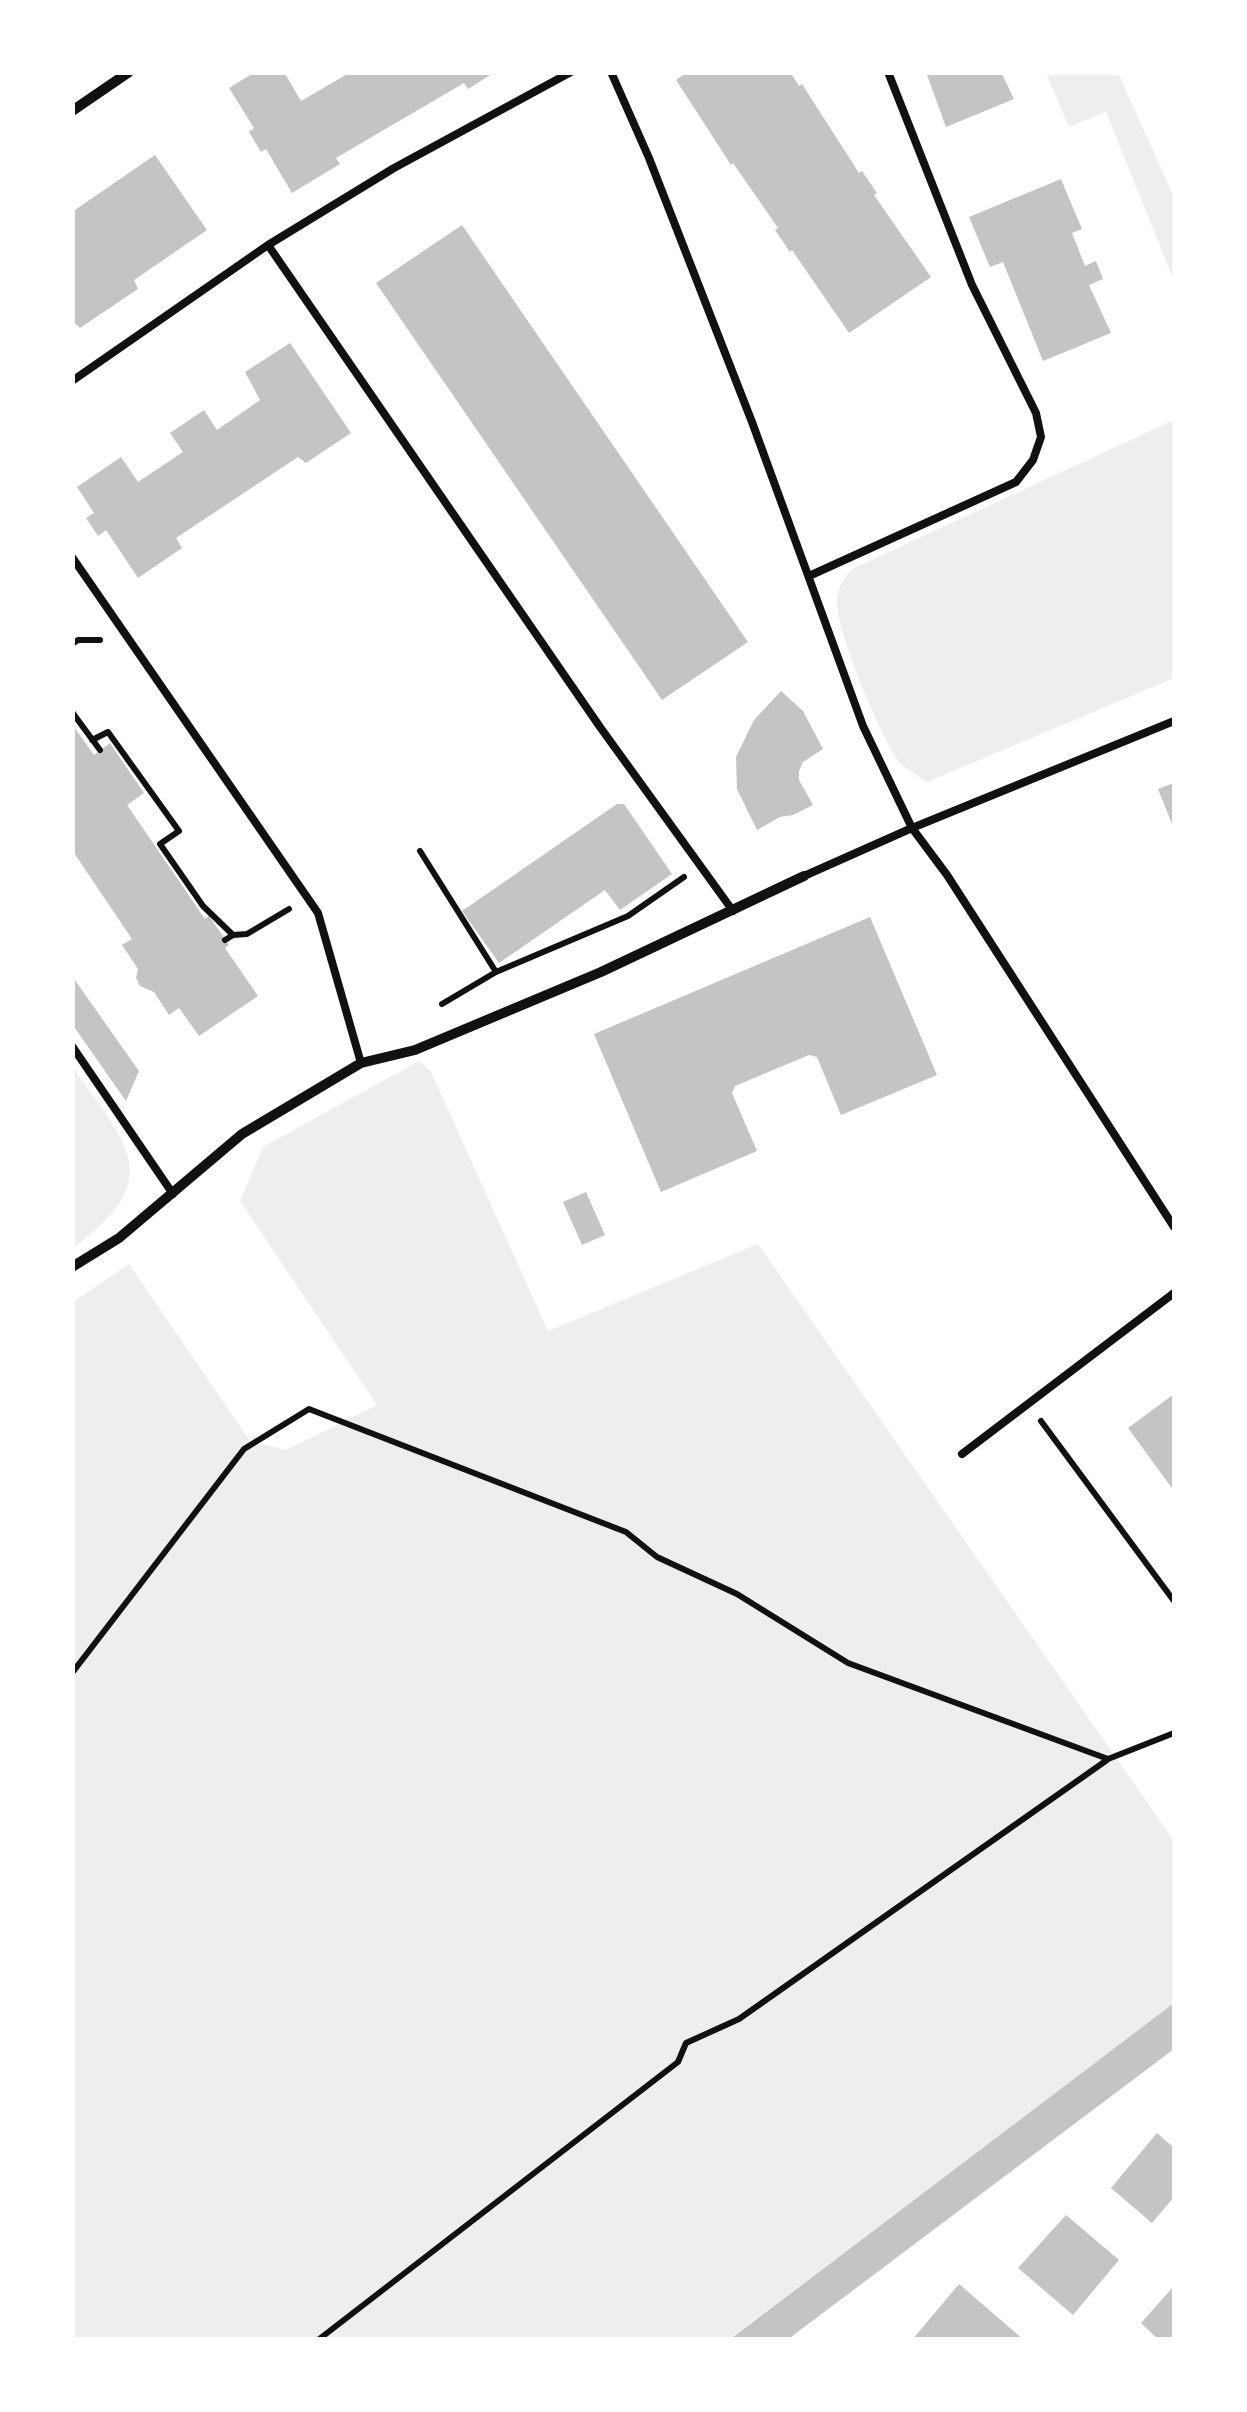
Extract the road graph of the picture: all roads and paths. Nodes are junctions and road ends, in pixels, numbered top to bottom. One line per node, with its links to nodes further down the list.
1 (129, 72): 5 (street)
2 (572, 72): 6 (lane)
3 (612, 72): 9 (lane)
4 (888, 72): 9 (lane)
5 (72, 111)
6 (268, 245): 7 (lane); 16 (lane)
7 (72, 381)
8 (72, 558): 18 (lane)
9 (809, 576): 14 (lane)
10 (72, 712): 12 (path)
11 (1174, 721): 14 (lane)
12 (92, 740): 13 (path); 20 (path)
13 (100, 750)
14 (912, 828): 17 (lane); 27 (lane)
15 (420, 851): 22 (path)
16 (701, 865): 19 (lane); 22 (path)
17 (804, 876): 19 (street)
18 (308, 899): 20 (path); 25 (lane)
19 (733, 911): 25 (street)
20 (233, 935): 21 (path)
21 (225, 940)
22 (496, 972): 23 (path)
23 (442, 1004)
24 (72, 1046): 26 (lane)
25 (361, 1063): 26 (street)
26 (173, 1194): 28 (street)
27 (1174, 1227)
28 (72, 1267)
29 (1174, 1293): 30 (lane)
30 (1028, 1404): 31 (lane); 32 (path)
31 (962, 1454)
32 (1174, 1601)
33 (72, 1672): 35 (path)
34 (1174, 1733): 35 (path)
35 (1108, 1759): 36 (path)
36 (318, 2340)

